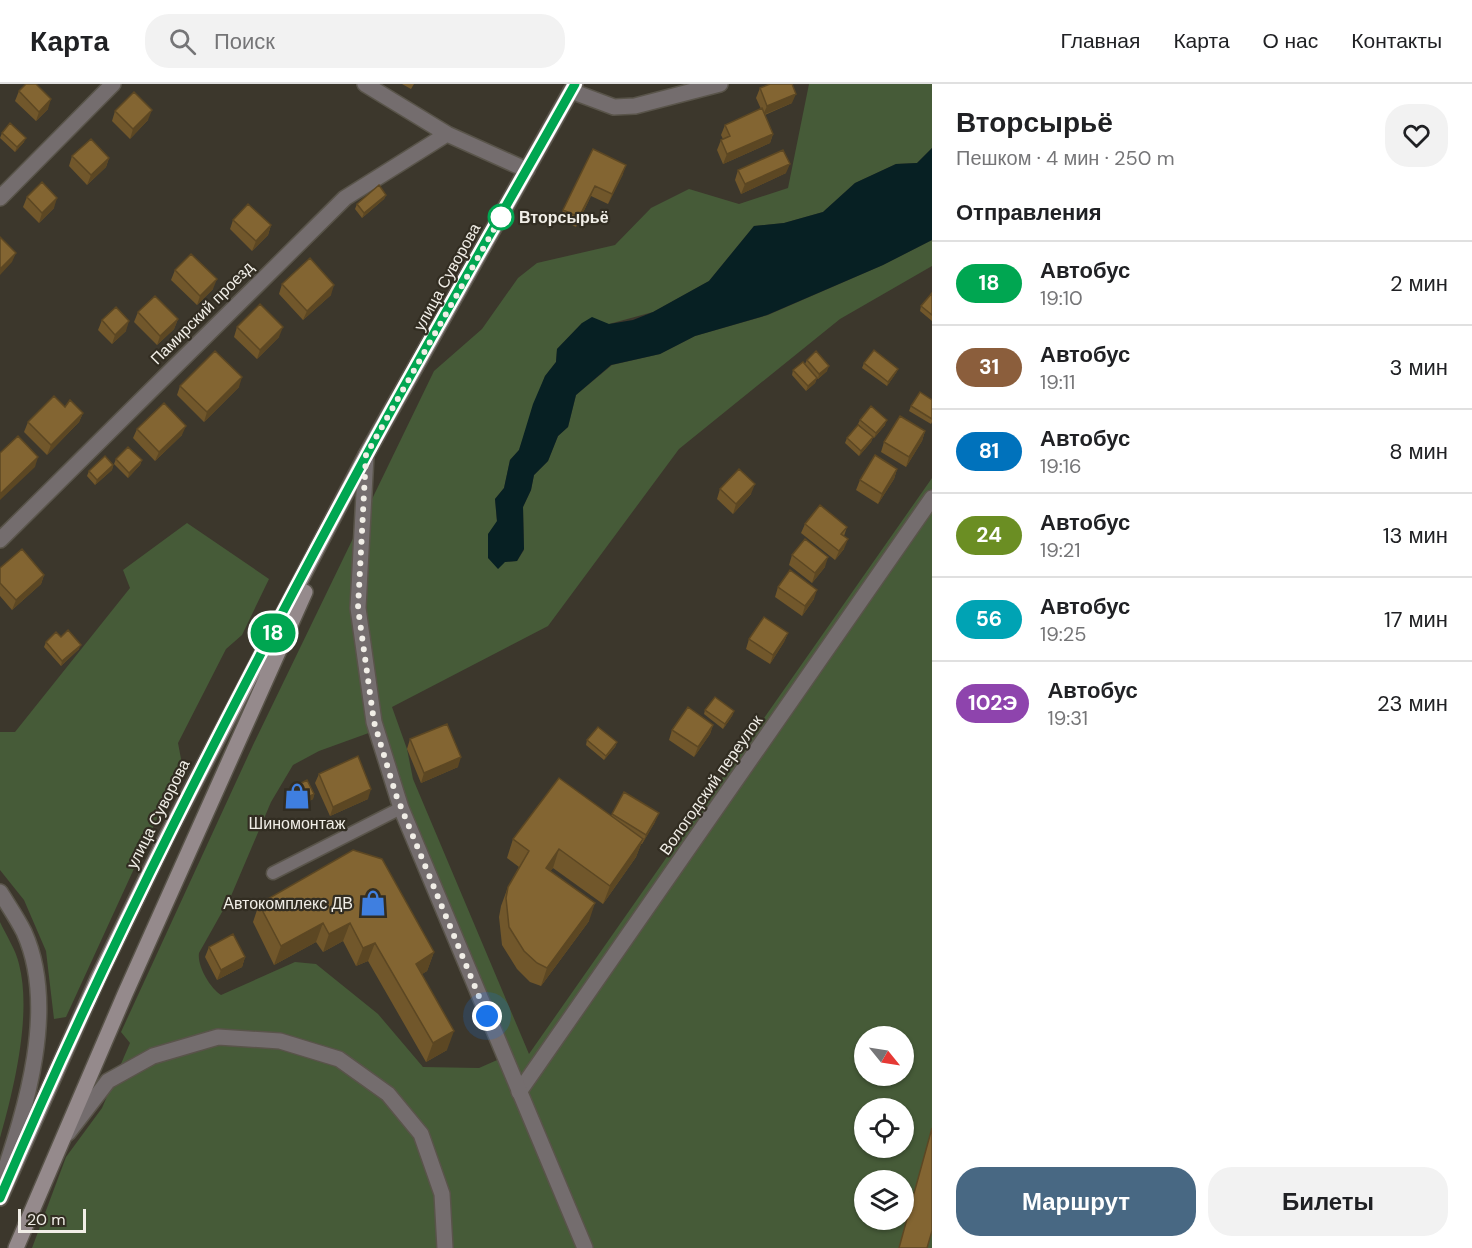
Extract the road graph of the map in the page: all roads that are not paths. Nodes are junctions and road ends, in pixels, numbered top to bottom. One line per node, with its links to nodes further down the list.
1 (113, 84): 7 (street)
2 (365, 84): 5 (street)
3 (720, 84): 4 (street)
4 (573, 88): 6 (main road, улица Суворова)
5 (447, 134): 6 (street); 10 (street, Памирский проезд)
6 (527, 170): 8 (main road, улица Суворова)
7 (0, 198)
8 (366, 455): 11 (street); 15 (main road, улица Суворова); 17 (main road, улица Суворова)
9 (932, 498): 14 (street, Вологодский переулок)
10 (0, 540)
11 (401, 808): 12 (lane); 14 (street)
12 (273, 873)
13 (0, 892): 16 (street)
14 (519, 1092): 20 (street)
15 (59, 1144): 18 (main road, улица Суворова); 19 (street)
16 (0, 1185)
17 (0, 1198)
18 (16, 1248)
19 (445, 1248)
20 (585, 1248)

